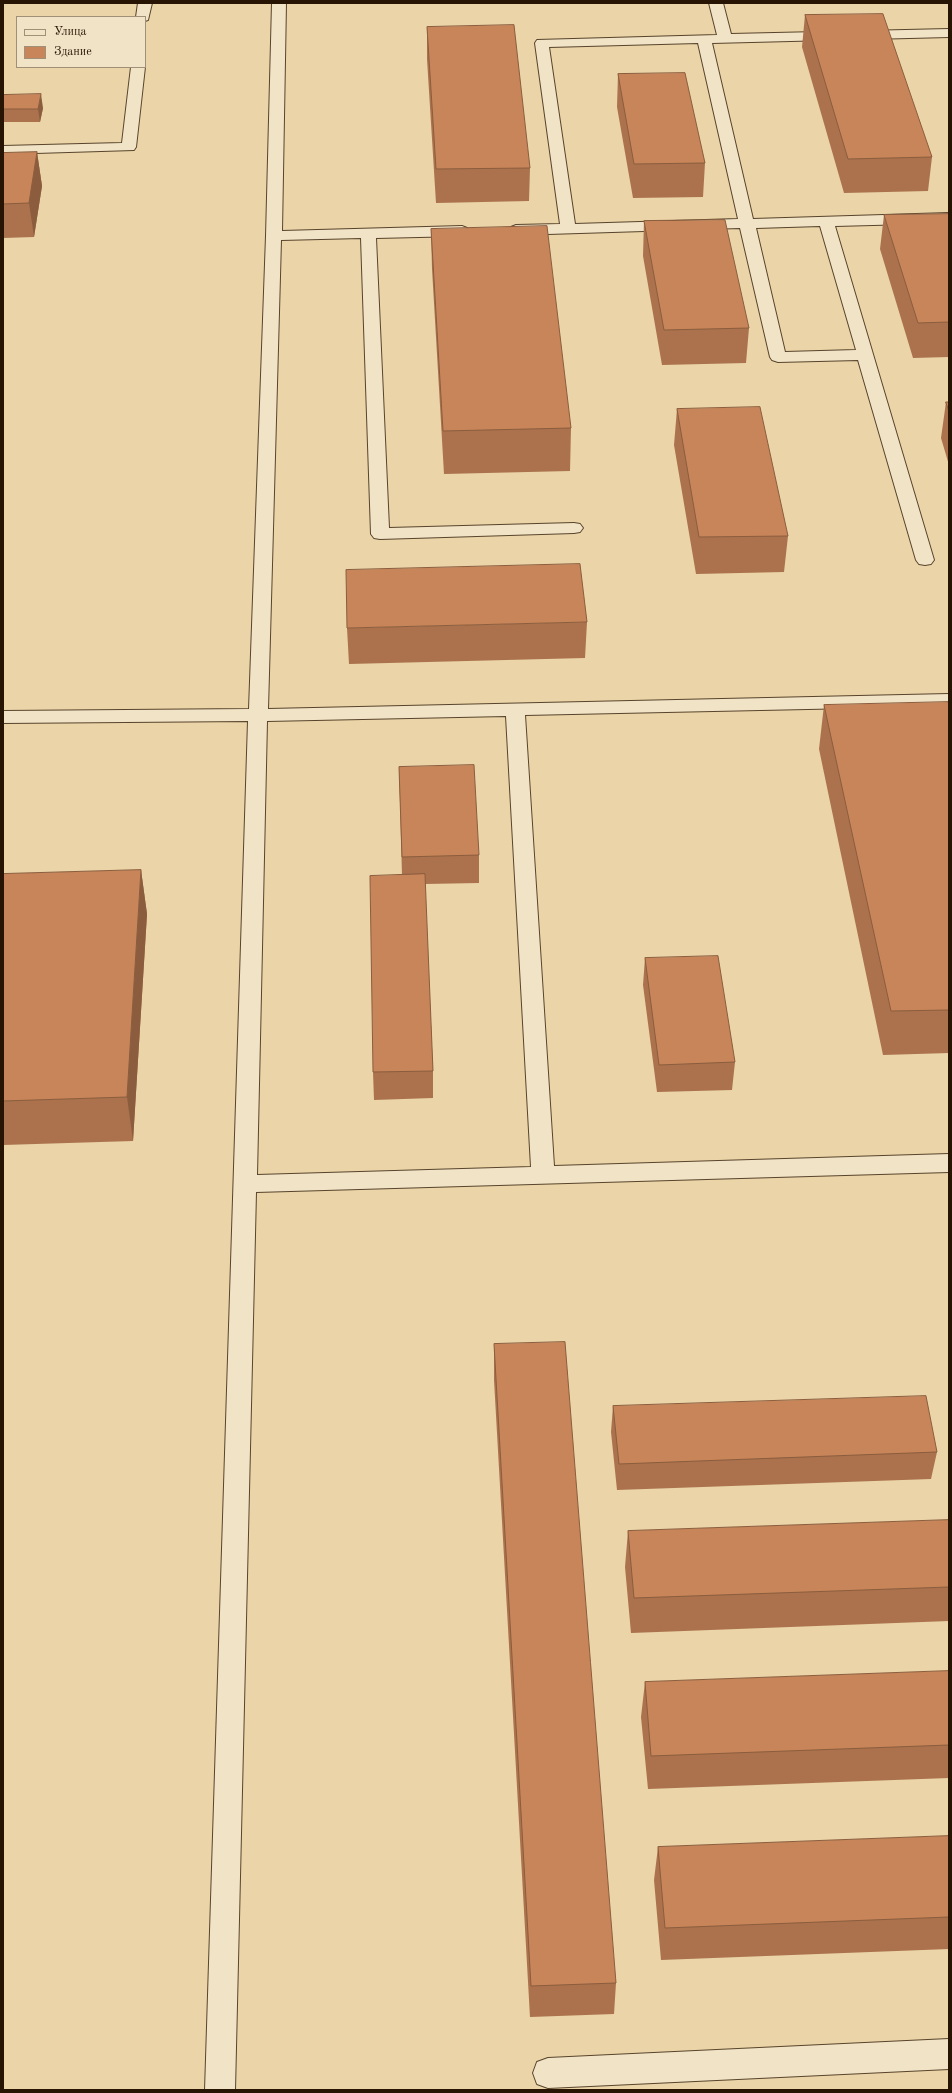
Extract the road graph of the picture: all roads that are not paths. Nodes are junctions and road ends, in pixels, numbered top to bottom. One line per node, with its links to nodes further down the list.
1 (145, 3): 4 (lane)
2 (279, 3): 17 (lane)
3 (716, 3): 6 (lane)
4 (144, 16)
5 (949, 33): 6 (lane)
6 (725, 38): 7 (lane)
7 (704, 39): 12 (lane); 13 (lane)
8 (138, 68): 9 (lane)
9 (3, 150)
10 (949, 218): 11 (lane)
11 (826, 222): 12 (lane); 18 (lane)
12 (746, 224): 13 (lane); 18 (lane)
13 (568, 228): 14 (lane)
14 (499, 230)
15 (476, 231): 16 (lane)
16 (368, 234): 17 (lane); 19 (lane)
17 (274, 236): 23 (lane)
18 (865, 355): 20 (lane)
19 (574, 528)
20 (925, 560)
21 (949, 700): 22 (lane)
22 (515, 709): 23 (lane); 26 (lane)
23 (258, 715): 24 (lane); 27 (lane)
24 (3, 716)
25 (949, 1164): 26 (lane)
26 (543, 1176): 27 (lane)
27 (244, 1184): 30 (lane)
28 (949, 2054): 29 (lane)
29 (548, 2073)
30 (220, 2090)

